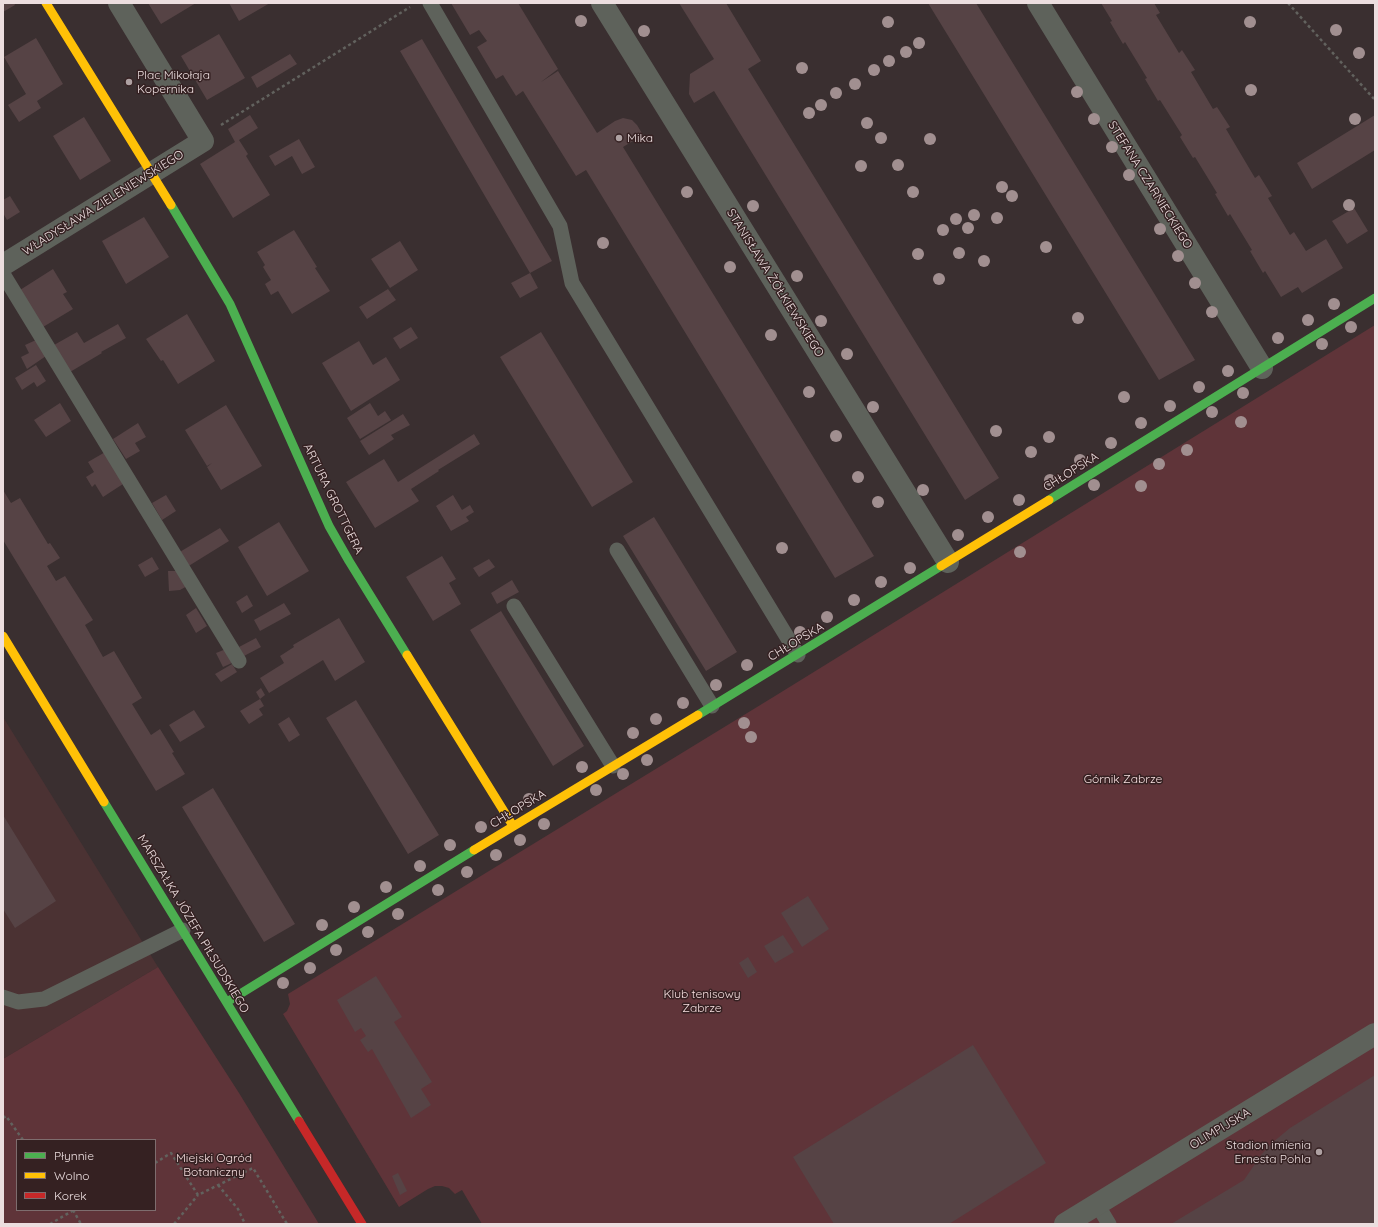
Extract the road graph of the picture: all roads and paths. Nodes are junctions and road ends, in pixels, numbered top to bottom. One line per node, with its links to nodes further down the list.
1 (46, 3): 10 (street)
2 (118, 3): 9 (street)
3 (430, 3): 18 (lane)
4 (602, 3): 15 (street, STANISŁAWA ŻÓŁKIEWSKIEGO)
5 (1038, 3): 13 (street, STEFANA CZARNIECKIEGO)
6 (1288, 3): 8 (path)
7 (412, 6): 9 (path)
8 (1375, 100)
9 (203, 141): 10 (street, WŁADYSŁAWA ZIELENIEWSKIEGO)
10 (151, 173): 11 (street, WŁADYSŁAWA ZIELENIEWSKIEGO); 22 (street, ARTURA GROTTGERA)
11 (3, 266): 19 (lane)
12 (1375, 298): 13 (street, CHŁOPSKA)
13 (1262, 368): 15 (street, CHŁOPSKA)
14 (617, 550): 20 (lane)
15 (948, 562): 18 (street, CHŁOPSKA)
16 (514, 606): 21 (lane)
17 (3, 636): 23 (street, MARSZAŁKA JÓZEFA PIŁSUDSKIEGO)
18 (798, 655): 20 (street, CHŁOPSKA)
19 (239, 661)
20 (712, 706): 21 (street, CHŁOPSKA)
21 (613, 766): 22 (street, CHŁOPSKA)
22 (513, 826): 25 (street, CHŁOPSKA)
23 (183, 930): 24 (lane); 25 (street, MARSZAŁKA JÓZEFA PIŁSUDSKIEGO)
24 (3, 997)
25 (227, 1002): 40 (street, MARSZAŁKA JÓZEFA PIŁSUDSKIEGO)
26 (1375, 1034): 32 (street, OLIMPIJSKA)
27 (3, 1118): 28 (path)
28 (22, 1139)
29 (156, 1162): 31 (path)
30 (218, 1185): 31 (path); 38 (path); 39 (path)
31 (198, 1195): 37 (path)
32 (1097, 1204): 41 (street, OLIMPIJSKA); 42 (lane)
33 (71, 1211): 35 (path)
34 (74, 1211): 36 (path)
35 (50, 1224)
36 (81, 1224)
37 (174, 1224)
38 (245, 1224)
39 (287, 1224)
40 (362, 1224)
41 (1065, 1224)
42 (1108, 1224)

